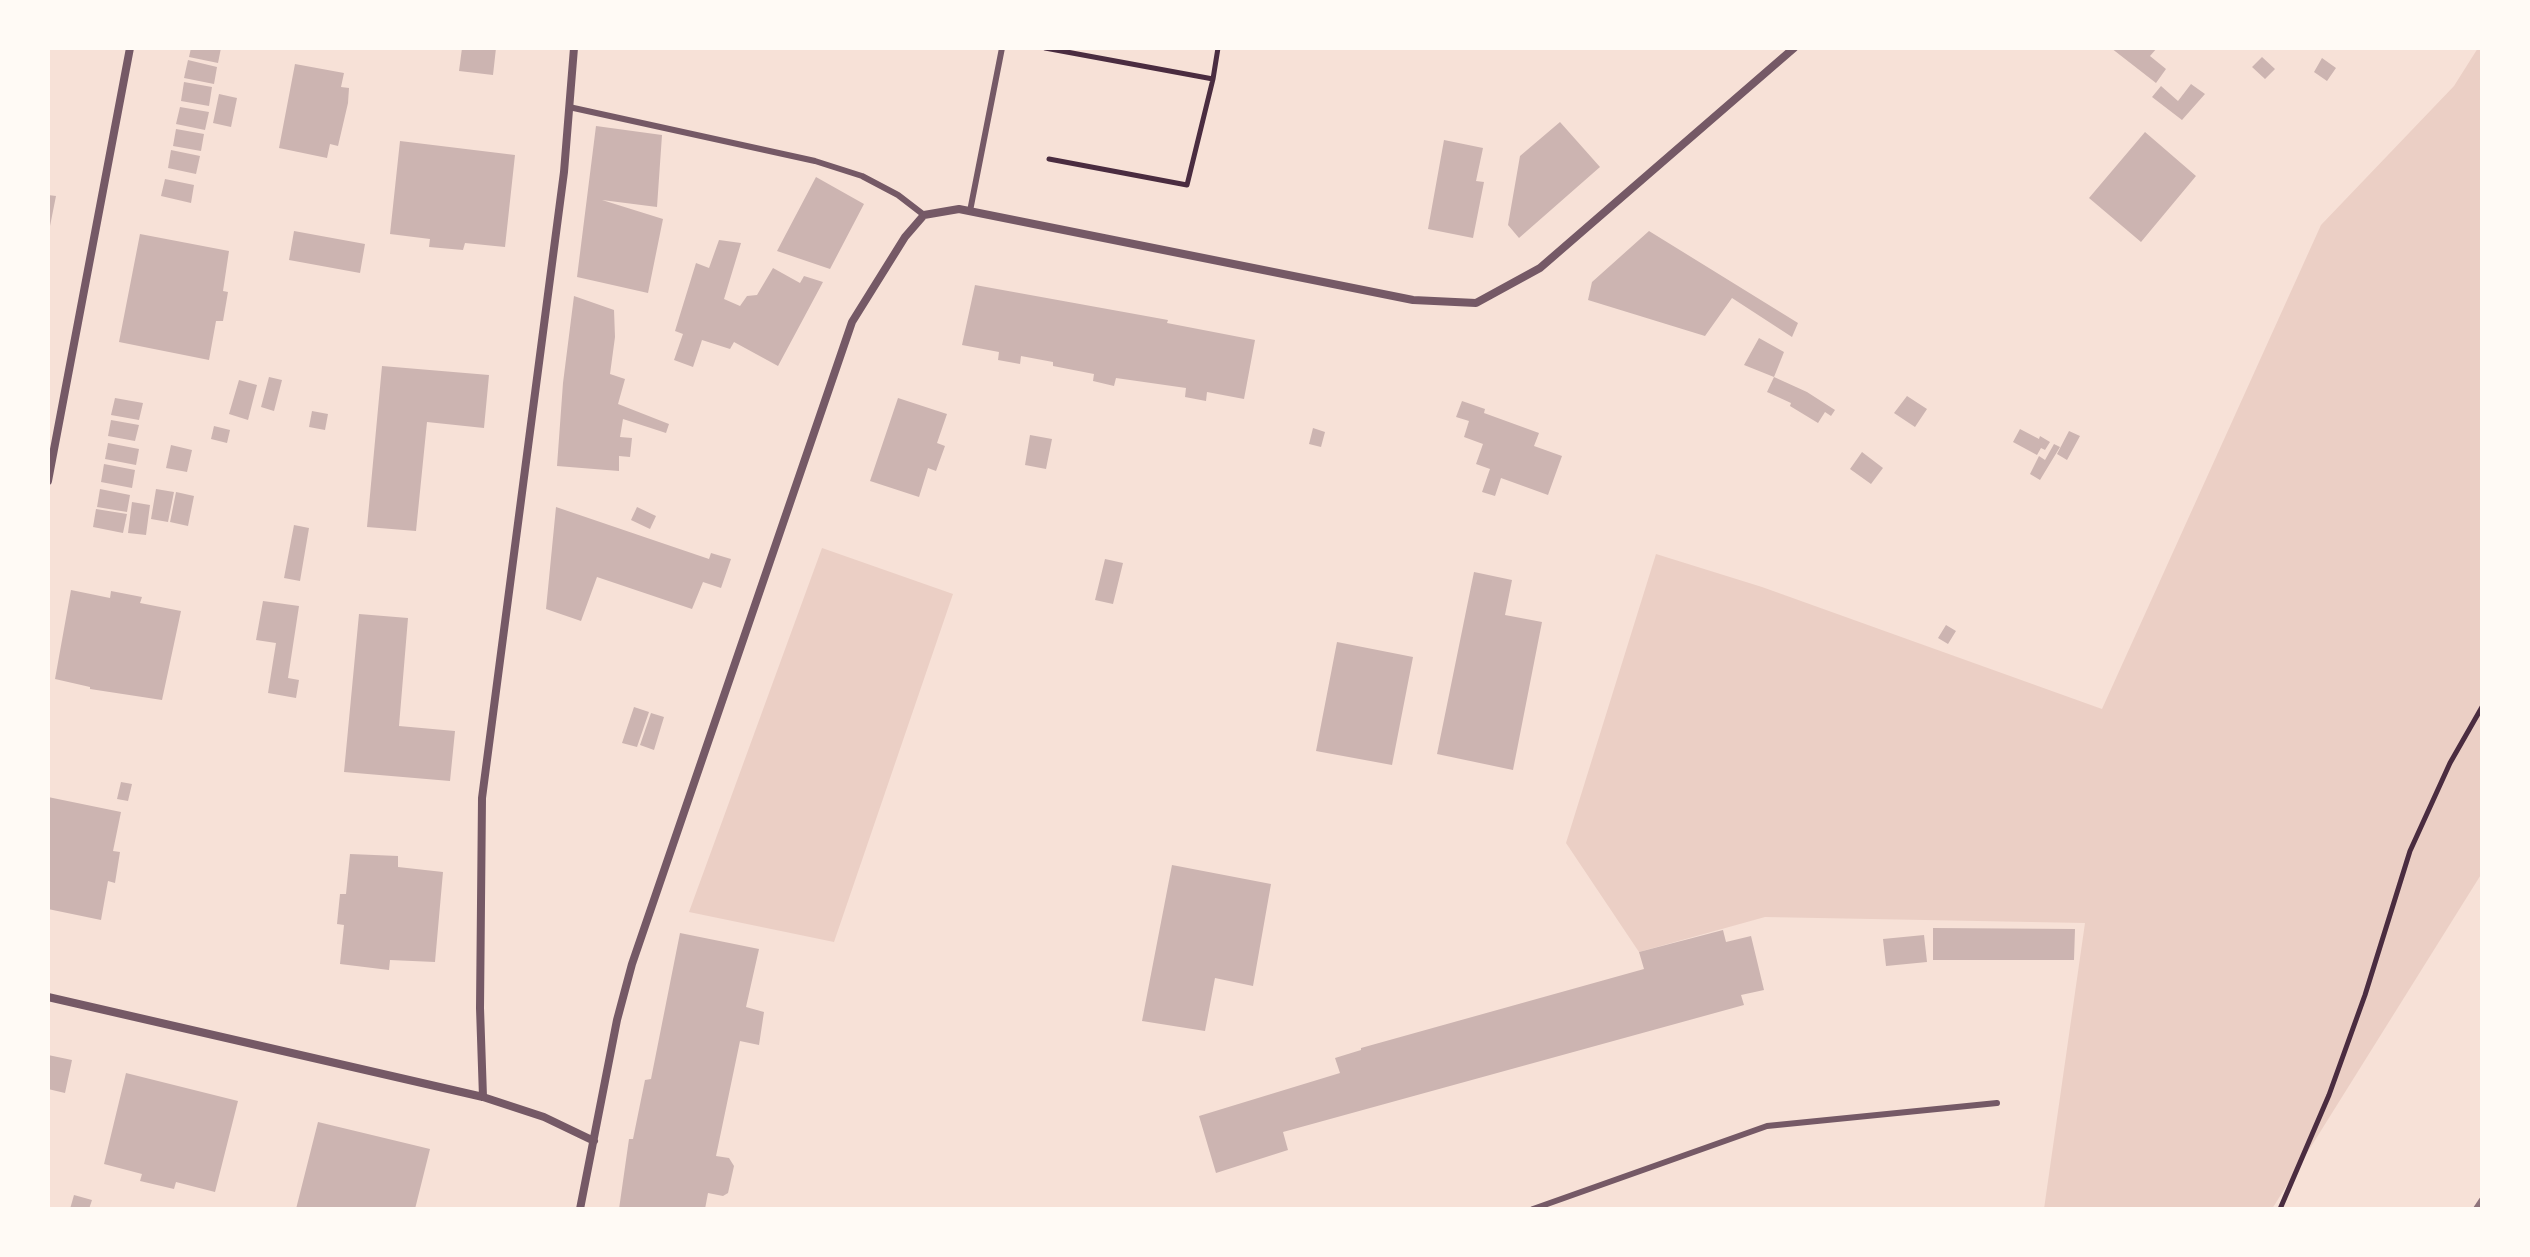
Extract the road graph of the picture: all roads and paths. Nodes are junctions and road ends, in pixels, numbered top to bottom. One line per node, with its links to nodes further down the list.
1 (130, 48): 12 (street)
2 (574, 48): 8 (street)
3 (1002, 48): 10 (lane)
4 (1045, 48): 7 (path)
5 (1218, 48): 7 (path)
6 (1794, 48): 10 (street)
7 (1213, 79): 9 (path)
8 (569, 107): 11 (lane); 15 (street)
9 (1049, 159)
10 (970, 211): 11 (street)
11 (924, 215): 17 (street)
12 (48, 481)
13 (2482, 707): 20 (path)
14 (48, 997): 15 (street)
15 (483, 1097): 17 (street)
16 (1997, 1103): 19 (lane)
17 (594, 1141): 18 (street)
18 (580, 1209)
19 (1533, 1209)
20 (2280, 1209)

